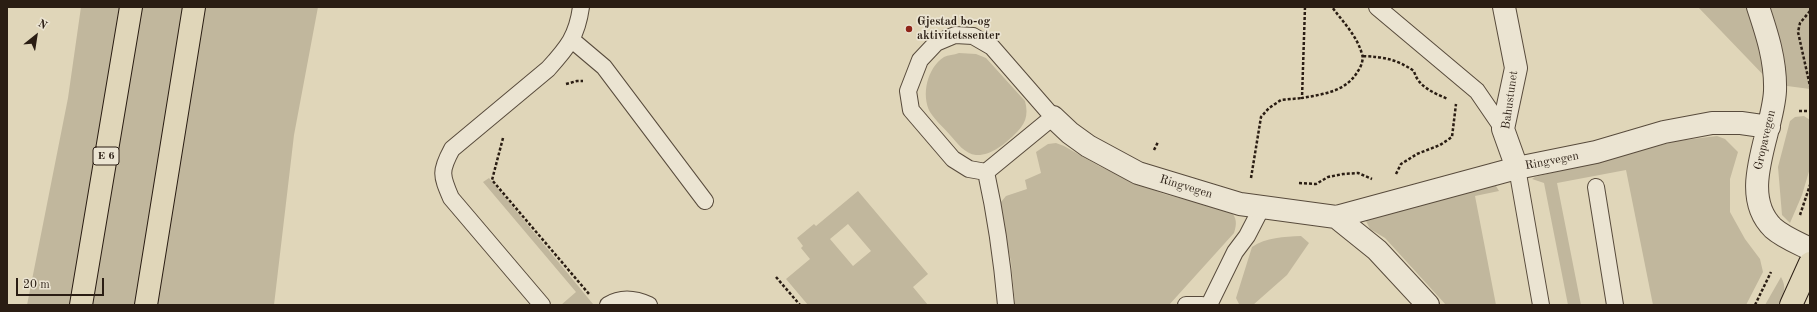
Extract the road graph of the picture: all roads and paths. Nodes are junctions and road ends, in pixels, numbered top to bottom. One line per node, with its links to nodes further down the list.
1 (131, 7): 41 (main road, E 6)
2 (194, 7): 42 (main road)
3 (581, 7): 10 (lane)
4 (1305, 7): 15 (path)
5 (1332, 7): 11 (path)
6 (1377, 7): 18 (lane)
7 (1504, 7): 18 (street, Bahustunet)
8 (1758, 7): 17 (street, Gropavegen)
9 (1810, 11): 13 (path)
10 (572, 40): 32 (lane); 43 (lane)
11 (1363, 56): 15 (path); 25 (path)
12 (588, 84): 14 (path)
13 (1810, 86)
14 (560, 89)
15 (1302, 98): 26 (path)
16 (1053, 117): 23 (lane); 23 (lane); 33 (street, Ringvegen)
17 (1769, 127): 22 (street, Ringvegen); 36 (street, Gropavegen)
18 (1503, 129): 22 (street, Bahustunet)
19 (504, 136): 40 (path)
20 (1158, 142): 21 (path)
21 (1158, 153)
22 (1517, 168): 34 (street, Ringvegen); 52 (lane)
23 (986, 172): 47 (lane)
24 (1244, 176): 26 (path)
25 (1391, 176)
26 (1251, 177): 27 (path); 33 (path)
27 (1258, 178)
28 (1373, 179): 29 (path)
29 (1292, 183)
30 (1810, 185): 35 (path)
31 (1596, 187): 53 (lane)
32 (705, 201)
33 (1254, 206): 34 (street, Ringvegen); 50 (lane)
34 (1336, 217): 51 (street)
35 (1799, 218)
36 (1810, 249)
37 (1810, 263): 55 (main road)
38 (1772, 272): 54 (path)
39 (776, 277): 46 (path)
40 (593, 299)
41 (81, 305)
42 (146, 305)
43 (542, 305)
44 (608, 305): 45 (lane)
45 (649, 305)
46 (800, 305)
47 (1006, 305)
48 (1186, 305): 49 (lane)
49 (1202, 305)
50 (1209, 305)
51 (1428, 305)
52 (1541, 305)
53 (1615, 305)
54 (1755, 305)
55 (1791, 305)

